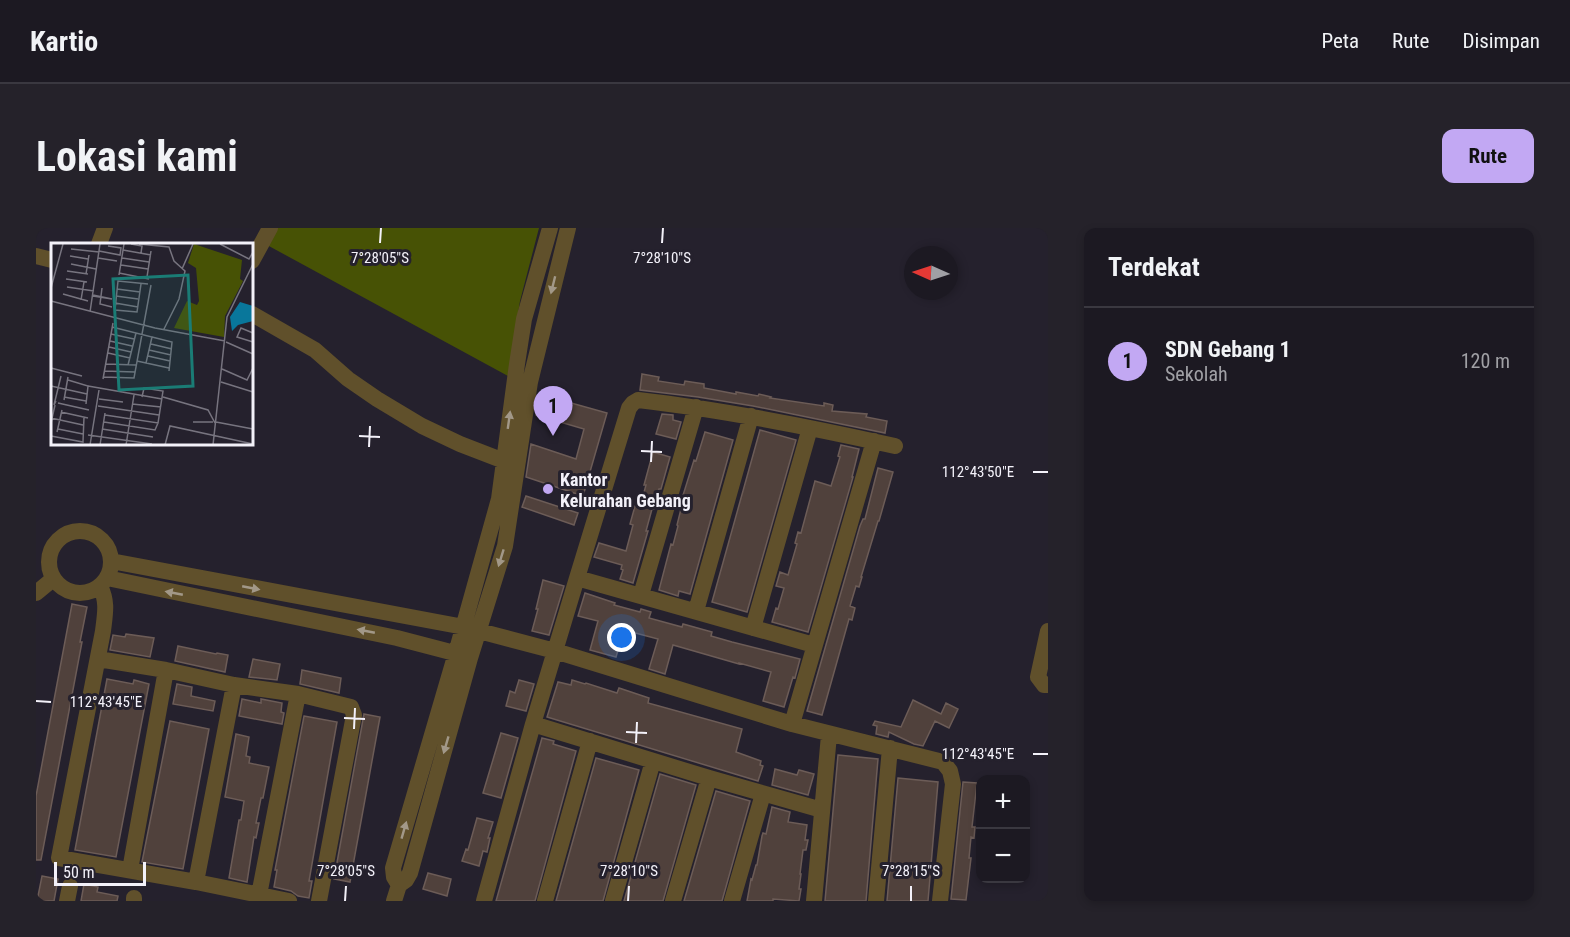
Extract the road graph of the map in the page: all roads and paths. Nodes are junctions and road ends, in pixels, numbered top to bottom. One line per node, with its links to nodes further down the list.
1 (105, 228): 5 (street)
2 (270, 228): 7 (street)
3 (548, 233): 4 (street); 15 (street, one-way to 3)
4 (566, 235): 15 (street, one-way to 15)
5 (99, 243)
6 (36, 256): 8 (street)
7 (254, 257)
8 (51, 260)
9 (254, 315): 15 (street)
10 (696, 407): 11 (street); 17 (street); 21 (street)
11 (751, 416): 12 (street); 22 (street)
12 (810, 428): 13 (street); 24 (street)
13 (874, 441): 14 (street); 28 (street)
14 (895, 446)
15 (510, 463): 25 (street)
16 (111, 561): 18 (street); 19 (street); 23 (street, one-way to 23)
17 (578, 578): 21 (street); 29 (street)
18 (53, 579): 19 (street); 20 (street)
19 (103, 582): 27 (street, one-way to 19); 31 (street)
20 (36, 593)
21 (641, 595): 22 (street)
22 (696, 611): 24 (street)
23 (401, 616): 25 (street); 27 (street)
24 (753, 628): 28 (street)
25 (472, 629): 29 (street); 30 (street)
26 (1048, 631): 34 (street)
27 (397, 638): 30 (street)
28 (814, 645): 37 (street)
29 (555, 651): 36 (street); 37 (street)
30 (463, 656): 47 (street)
31 (98, 658): 32 (street); 45 (street)
32 (165, 670): 33 (street); 45 (street)
33 (234, 685): 35 (street); 46 (street)
34 (1048, 685)
35 (298, 694): 48 (street); 50 (street)
36 (533, 724): 39 (street); 51 (street)
37 (792, 724): 38 (street)
38 (829, 735): 40 (street); 44 (street)
39 (590, 741): 41 (street); 52 (street)
40 (890, 748): 57 (street); 58 (street)
41 (653, 760): 42 (street); 53 (street)
42 (709, 778): 43 (street); 54 (street)
43 (763, 794): 44 (street); 55 (street)
44 (822, 810): 56 (street)
45 (130, 870): 46 (street)
46 (196, 882): 48 (street)
47 (396, 893)
48 (259, 896): 49 (street)
49 (289, 901)
50 (320, 901)
51 (484, 901)
52 (545, 901)
53 (613, 901)
54 (673, 901)
55 (732, 901)
56 (814, 901)
57 (876, 901)
58 (940, 901)

